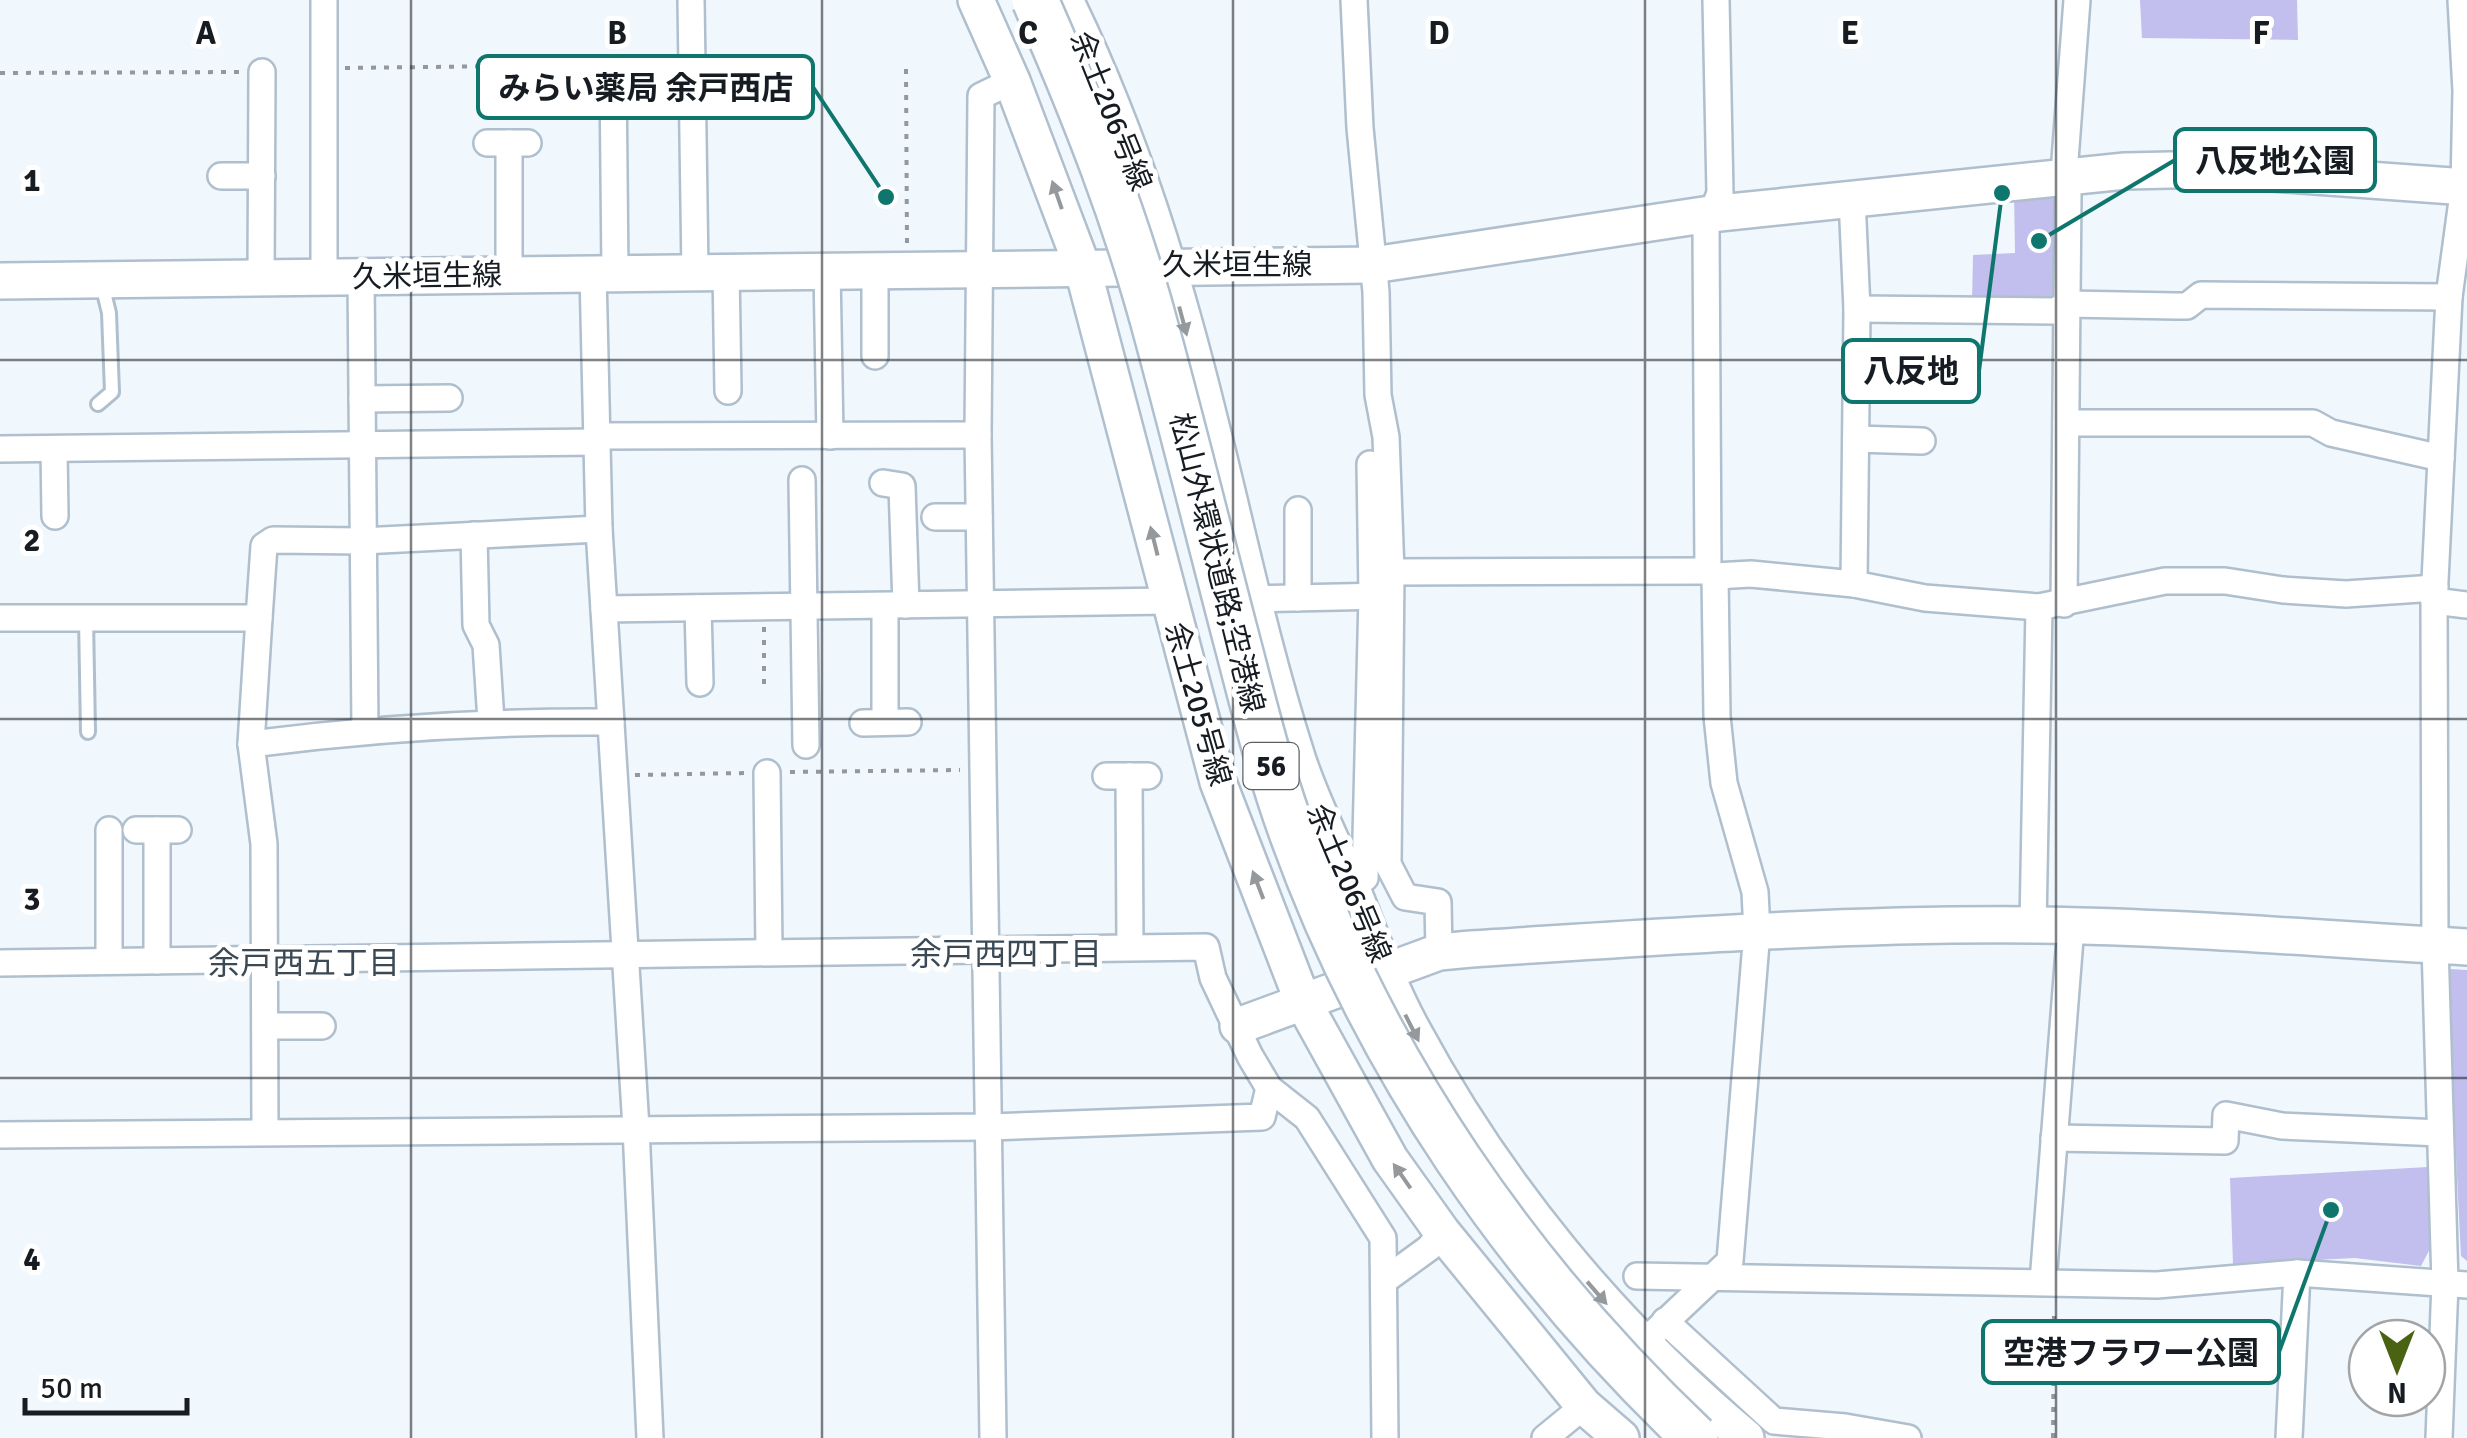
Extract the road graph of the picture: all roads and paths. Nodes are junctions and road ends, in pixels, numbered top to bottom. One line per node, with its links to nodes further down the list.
1 (324, 0): 31 (street)
2 (691, 0): 27 (street)
3 (976, 0): 13 (street, 余土205号線)
4 (1034, 0): 136 (highway, 松山外環状道路;空港線 / 56, bridge)
5 (1065, 0): 23 (street, 余土206号線)
6 (1354, 0): 21 (street)
7 (1716, 0): 20 (street)
8 (2076, 0): 17 (street)
9 (2461, 0): 18 (street)
10 (906, 69): 25 (path)
11 (262, 72): 16 (street)
12 (614, 74): 28 (street)
13 (1012, 82): 22 (street, 余土205号線, one-way to 13); 24 (street)
14 (508, 143): 29 (street)
15 (221, 176): 16 (street)
16 (262, 176): 32 (street)
17 (2066, 176): 18 (street, 久米垣生線); 19 (street, 久米垣生線); 36 (street)
18 (2466, 187): 35 (street)
19 (1852, 199): 20 (street, 久米垣生線); 37 (street)
20 (1710, 214): 21 (street, 久米垣生線); 63 (street)
21 (1373, 265): 23 (street, 久米垣生線); 65 (street)
22 (1082, 266): 23 (street, 久米垣生線); 24 (street, 久米垣生線); 69 (street, 余土205号線, one-way to 22)
23 (1168, 266): 68 (street, 余土206号線, one-way to 68)
24 (980, 268): 25 (street, 久米垣生線); 45 (street)
25 (891, 269): 26 (street, 久米垣生線); 39 (street)
26 (828, 270): 27 (street, 久米垣生線); 46 (street)
27 (710, 271): 28 (street, 久米垣生線); 40 (street)
28 (604, 273): 29 (street, 久米垣生線); 47 (street)
29 (509, 274): 30 (street, 久米垣生線)
30 (361, 276): 31 (street, 久米垣生線); 42 (street)
31 (324, 277): 32 (street, 久米垣生線)
32 (261, 278): 33 (street, 久米垣生線)
33 (101, 280): 34 (street, 久米垣生線); 43 (lane)
34 (0, 281)
35 (2449, 296): 36 (street); 38 (street)
36 (2066, 304): 37 (street); 44 (street)
37 (1857, 309): 48 (street)
38 (2458, 346): 53 (street)
39 (875, 356)
40 (728, 391)
41 (449, 398): 42 (street)
42 (362, 399): 50 (street)
43 (98, 404)
44 (2066, 423): 53 (street); 74 (street)
45 (978, 435): 46 (street); 59 (street)
46 (830, 436): 47 (street)
47 (597, 439): 50 (street); 60 (street)
48 (1856, 439): 49 (street); 64 (street)
49 (1922, 442)
50 (362, 443): 52 (street); 62 (street)
51 (0, 449): 52 (street)
52 (54, 449): 57 (street)
53 (2441, 458): 66 (street)
54 (802, 480): 72 (street)
55 (883, 483): 73 (street)
56 (1298, 510): 67 (street)
57 (55, 516)
58 (935, 517): 59 (street)
59 (979, 517): 70 (street)
60 (600, 529): 61 (street); 77 (street)
61 (474, 535): 62 (street); 83 (street)
62 (362, 541): 80 (street); 86 (street)
63 (1712, 574): 64 (street); 65 (street); 99 (street)
64 (1854, 584): 74 (street)
65 (1384, 588): 67 (street); 96 (street); 104 (street)
66 (2434, 594): 71 (street); 74 (street); 100 (street)
67 (1298, 598): 68 (street)
68 (1252, 599): 69 (street); 110 (street, 余土206号線)
69 (1169, 601): 70 (street); 111 (street, 余土205号線, one-way to 69)
70 (980, 605): 73 (street); 90 (street)
71 (2467, 605)
72 (805, 606): 73 (street); 75 (street); 89 (street)
73 (896, 606): 85 (street)
74 (2052, 606): 97 (street)
75 (764, 607): 76 (street); 82 (path)
76 (698, 608): 77 (street); 81 (street)
77 (604, 610): 84 (street)
78 (0, 618): 79 (street)
79 (86, 618): 80 (street); 87 (lane)
80 (259, 618): 88 (street)
81 (700, 682)
82 (764, 687)
83 (491, 721): 84 (street); 86 (street)
84 (611, 722): 92 (street)
85 (885, 723)
86 (365, 729): 88 (street)
87 (88, 732)
88 (251, 744): 106 (street)
89 (806, 744)
90 (985, 770): 91 (path); 102 (street)
91 (767, 773): 92 (path); 103 (street)
92 (614, 775): 105 (street)
93 (1128, 776): 101 (street)
94 (109, 830): 108 (street)
95 (157, 830): 107 (street)
96 (1365, 878)
97 (2033, 925): 98 (street); 99 (street)
98 (2071, 926): 100 (street); 121 (street)
99 (1757, 931): 104 (street); 125 (street)
100 (2451, 946): 119 (street)
101 (1130, 947): 102 (street); 114 (street)
102 (986, 949): 103 (street); 116 (street)
103 (769, 952): 105 (street)
104 (1439, 952): 110 (street)
105 (626, 954): 106 (street); 117 (street)
106 (266, 959): 107 (street); 112 (street)
107 (157, 961): 108 (street)
108 (109, 962): 109 (street)
109 (0, 963)
110 (1386, 972): 111 (street); 129 (street, 余土206号線, one-way to 129)
111 (1303, 1002): 114 (street); 122 (street, 余土205号線, one-way to 111)
112 (265, 1026): 113 (street); 118 (street)
113 (322, 1026)
114 (1238, 1026): 115 (street)
115 (1269, 1088): 116 (street); 126 (street)
116 (990, 1127): 117 (street); 132 (street)
117 (636, 1128): 118 (street); 131 (street)
118 (265, 1132): 120 (street)
119 (2440, 1133): 121 (street); 128 (street)
120 (0, 1135)
121 (2054, 1138): 127 (street)
122 (1442, 1232): 126 (street); 130 (street, 余土205号線)
123 (2297, 1272): 127 (street); 128 (street); 140 (street)
124 (1637, 1276): 125 (street)
125 (1710, 1278): 127 (street); 129 (street)
126 (1384, 1280): 133 (street)
127 (2048, 1282): 139 (path)
128 (2456, 1284): 141 (street)
129 (1654, 1332): 130 (street); 137 (street, 余土206号線); 138 (street)
130 (1584, 1406): 134 (street); 135 (street, 余土205号線)
131 (650, 1438)
132 (993, 1438)
133 (1384, 1438)
134 (1545, 1438)
135 (1621, 1438)
136 (1694, 1438)
137 (1746, 1438)
138 (1908, 1438)
139 (2054, 1438)
140 (2289, 1438)
141 (2440, 1438)

